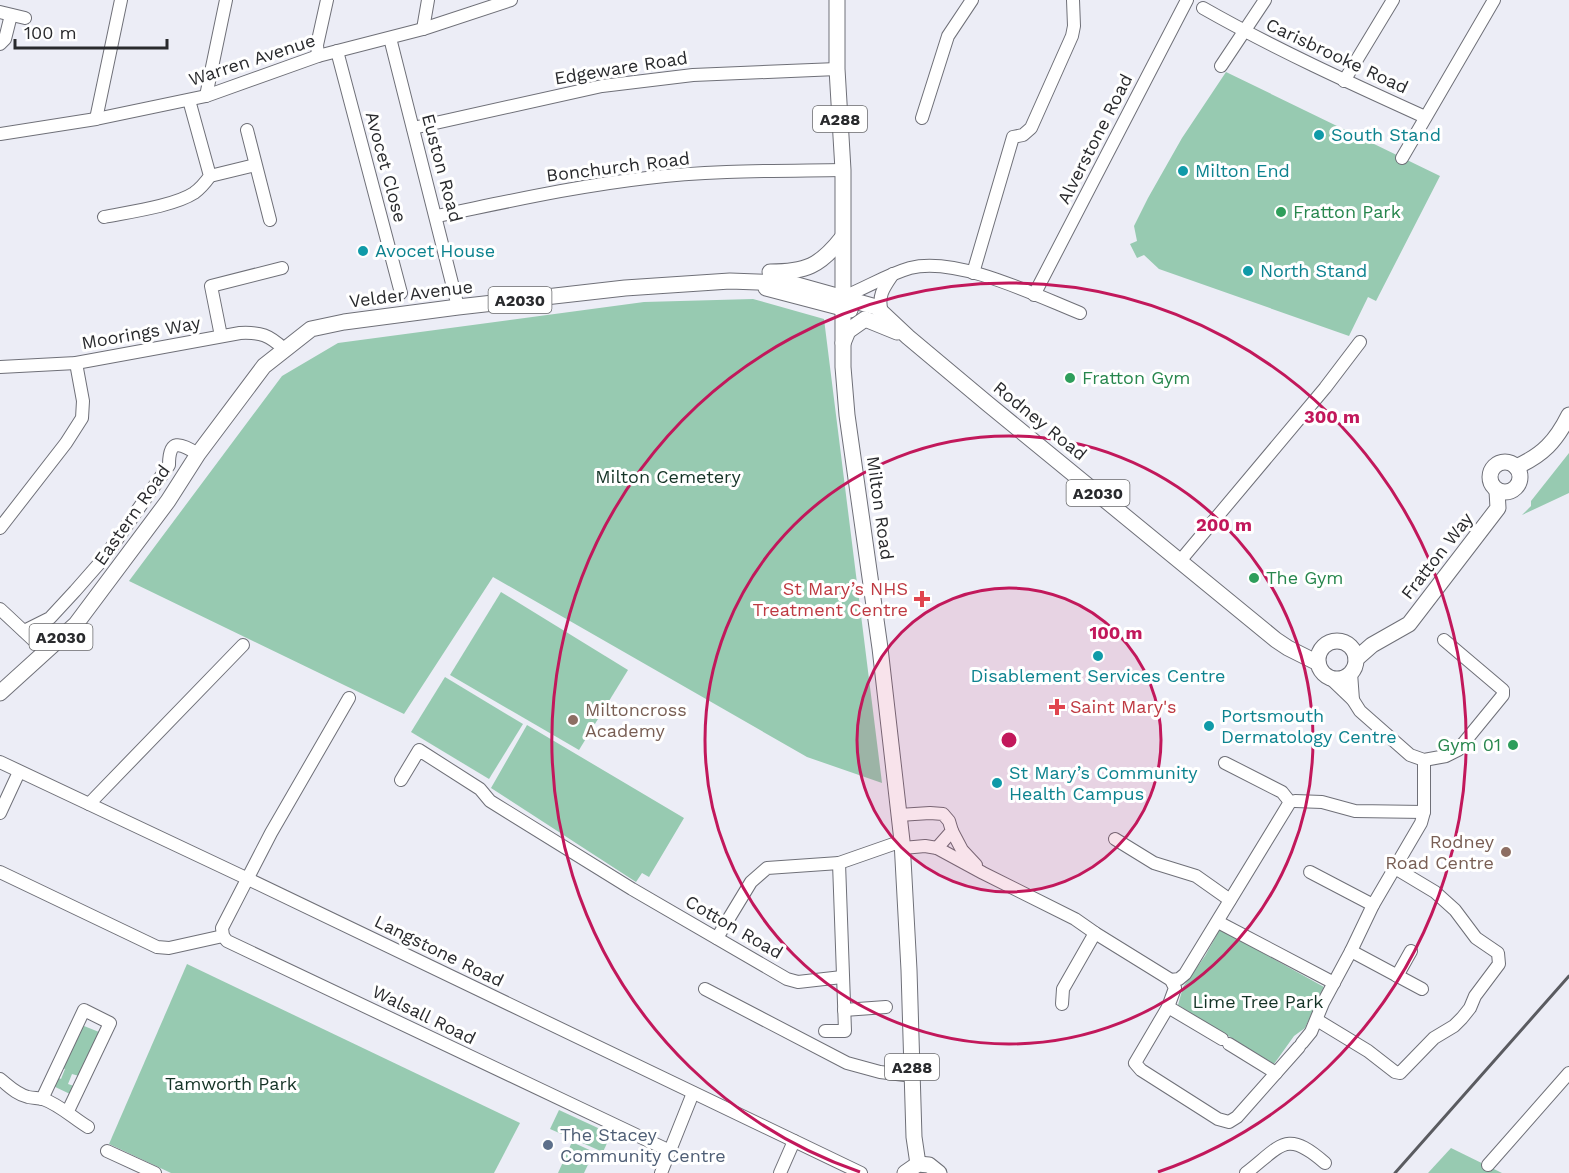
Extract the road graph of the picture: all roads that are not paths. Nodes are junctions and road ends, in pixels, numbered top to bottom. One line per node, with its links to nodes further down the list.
1 (121, 0): 29 (street)
2 (226, 0): 25 (street)
3 (327, 0): 21 (street)
4 (428, 0): 16 (street)
5 (511, 0): 16 (street, Warren Avenue)
6 (837, 0): 23 (main road, Milton Road / A288)
7 (972, 0): 28 (street)
8 (1073, 0): 43 (street)
9 (1187, 0): 46 (street, Alverstone Road)
10 (1265, 0): 17 (street)
11 (1393, 0): 24 (street)
12 (1494, 0): 27 (street)
13 (1203, 8): 17 (street, Carisbrooke Road)
14 (6, 14): 15 (street); 19 (street)
15 (25, 18)
16 (423, 29): 18 (street, Warren Avenue)
17 (1244, 31): 22 (street); 24 (street, Carisbrooke Road)
18 (390, 38): 20 (street, Warren Avenue); 30 (street, Euston Road)
19 (0, 44)
20 (337, 51): 21 (street, Warren Avenue); 45 (street, Avocet Close)
21 (318, 56): 25 (street, Warren Avenue)
22 (1221, 66)
23 (837, 69): 30 (street, Edgeware Road); 35 (main road, Milton Road / A288)
24 (1344, 81): 27 (street, Carisbrooke Road)
25 (206, 96): 26 (street, Warren Avenue)
26 (189, 100): 29 (street, Warren Avenue); 36 (street)
27 (1425, 117): 33 (street)
28 (922, 118)
29 (96, 119): 32 (street, Warren Avenue)
30 (413, 128): 37 (street, Euston Road)
31 (247, 130): 34 (street)
32 (0, 134)
33 (1402, 158)
34 (255, 165): 36 (street); 39 (street)
35 (843, 170): 37 (street, Bonchurch Road); 40 (main road, Milton Road / A288)
36 (210, 176): 38 (street)
37 (437, 216): 48 (street, Euston Road)
38 (104, 218)
39 (270, 220)
40 (842, 238): 44 (main road, Velder Avenue); 47 (main road, Milton Road / A288)
41 (282, 268): 51 (street)
42 (894, 273): 43 (street); 47 (street); 49 (street)
43 (973, 273): 46 (street)
44 (730, 281): 47 (main road, Velder Avenue / A2030); 48 (main road, Velder Avenue / A2030)
45 (401, 293)
46 (1034, 295): 50 (street)
47 (842, 303): 49 (main road, Rodney Road / A2030); 52 (main road, Rodney Road / A2030); 54 (main road, Milton Road / A288)
48 (458, 307): 55 (main road, Velder Avenue / A2030)
49 (882, 312): 52 (main road, Rodney Road / A2030)
50 (1080, 313)
51 (221, 336): 55 (street, Moorings Way); 56 (street, Moorings Way)
52 (908, 337): 54 (main road, Rodney Road / A2030); 63 (main road, Rodney Road / A2030)
53 (1360, 342): 63 (street)
54 (842, 345): 88 (main road, Milton Road / A288)
55 (284, 349): 59 (main road, Eastern Road / A2030)
56 (76, 363): 57 (street, Moorings Way); 62 (street)
57 (0, 367)
58 (1569, 415): 60 (main road, Fratton Way)
59 (198, 454): 65 (street); 72 (main road, Eastern Road / A2030)
60 (1516, 467): 61 (main road); 61 (main road, Fratton Way)
61 (1497, 491): 66 (main road, Fratton Way)
62 (0, 528)
63 (1180, 561): 71 (main road, Rodney Road / A2030)
64 (1, 612): 65 (street)
65 (24, 630): 72 (street)
66 (1391, 636): 68 (main road); 74 (main road, Fratton Way)
67 (1444, 640): 79 (street)
68 (1343, 642): 70 (main road); 74 (main road)
69 (243, 645): 85 (street)
70 (1323, 647): 71 (main road); 73 (main road)
71 (1288, 648): 73 (main road, Rodney Road / A2030)
72 (45, 651): 76 (main road, Eastern Road / A2030)
73 (1318, 663): 75 (main road, A2030)
74 (1353, 666): 75 (main road); 78 (street)
75 (1330, 678): 78 (street)
76 (0, 693)
77 (349, 698): 98 (street)
78 (1353, 700): 79 (street)
79 (1424, 760): 86 (street)
80 (0, 762): 82 (street, Langstone Road)
81 (1225, 763): 84 (street)
82 (19, 772): 85 (street, Langstone Road); 87 (street)
83 (401, 780): 104 (street, Cotton Road)
84 (1292, 802): 86 (street); 99 (street)
85 (89, 804): 98 (street, Langstone Road)
86 (1424, 812): 94 (street)
87 (0, 813)
88 (899, 815): 89 (street); 91 (main road, Milton Road / A288)
89 (952, 831): 92 (street); 97 (street)
90 (1114, 839): 99 (street)
91 (902, 845): 92 (street); 93 (street); 121 (main road, Milton Road / A288)
92 (937, 848): 97 (street)
93 (839, 863): 104 (street); 107 (street)
94 (1395, 868): 100 (street); 117 (street)
95 (0, 872): 103 (street)
96 (1310, 872): 100 (street)
97 (983, 873): 102 (street)
98 (246, 878): 103 (street); 123 (street, Langstone Road)
99 (1230, 900): 101 (street)
100 (1373, 905): 105 (street)
101 (1218, 922): 109 (street); 110 (street)
102 (1095, 933): 109 (street); 113 (street)
103 (223, 936): 129 (street, Walsall Road)
104 (717, 938): 107 (street, Cotton Road)
105 (1351, 951): 108 (street); 110 (street)
106 (1410, 951): 108 (street)
107 (842, 976): 116 (street)
108 (1397, 976): 112 (street)
109 (1171, 980): 115 (street)
110 (1334, 983): 117 (street)
111 (705, 989): 121 (street)
112 (1422, 989)
113 (1062, 1004)
114 (886, 1007): 116 (street)
115 (1168, 1007): 119 (street); 119 (street)
116 (844, 1010): 118 (street)
117 (1317, 1020): 119 (street)
118 (825, 1031)
119 (1276, 1072)
120 (1569, 1073): 131 (street)
121 (913, 1076): 132 (main road, Milton Road / A288)
122 (0, 1079): 124 (street)
123 (693, 1093): 127 (street, Langstone Road); 129 (street)
124 (42, 1099): 125 (street); 125 (street)
125 (68, 1112): 126 (street)
126 (88, 1126)
127 (794, 1141): 135 (street); 136 (street, Langstone Road)
128 (107, 1151): 133 (street)
129 (670, 1151): 134 (street)
130 (1325, 1163): 138 (street)
131 (1488, 1165)
132 (912, 1168): 137 (main road)
133 (155, 1173)
134 (661, 1173)
135 (780, 1173)
136 (861, 1173)
137 (939, 1173)
138 (1246, 1173)

